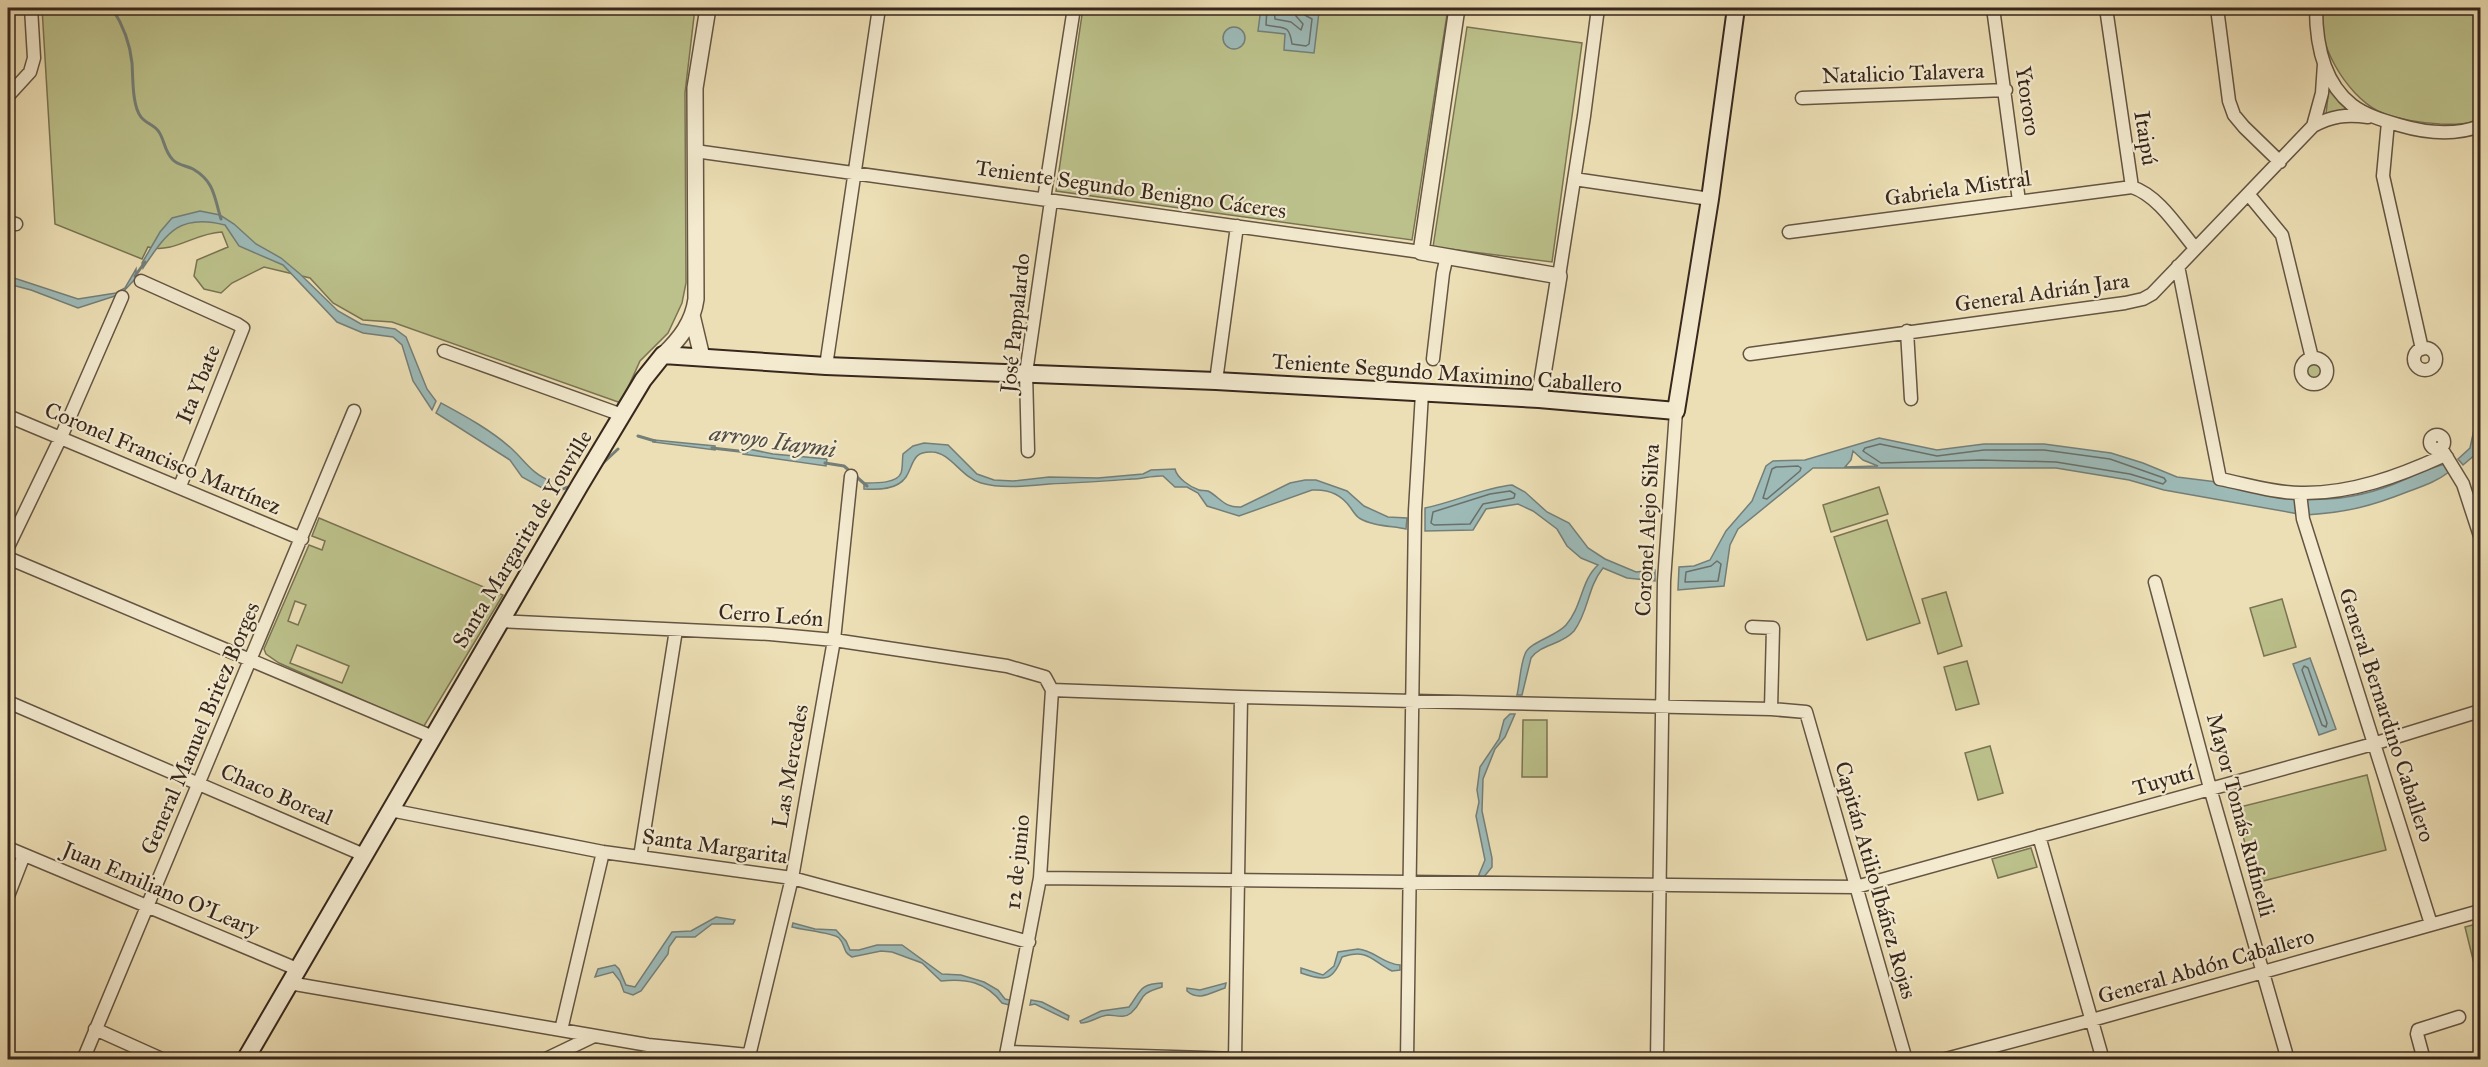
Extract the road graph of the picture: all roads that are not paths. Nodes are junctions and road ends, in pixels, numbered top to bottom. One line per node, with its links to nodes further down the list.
1 (31, 8): 14 (street)
2 (708, 8): 20 (street, Santa Margarita de Youville)
3 (879, 8): 22 (street)
4 (1074, 8): 27 (street, José Pappalardo)
5 (1457, 8): 32 (street)
6 (1598, 8): 23 (street)
7 (1736, 8): 26 (main road, Coronel Alejo Silva)
8 (1993, 8): 13 (street, Ytororo)
9 (2106, 8): 24 (street, Itaipú)
10 (2217, 8): 21 (street)
11 (2316, 8): 12 (street)
12 (2324, 64): 16 (street); 18 (street, General Adrián Jara)
13 (2006, 90): 15 (street, Natalicio Talavera); 28 (street, Ytororo)
14 (8, 96)
15 (1802, 98)
16 (2375, 118): 17 (street); 18 (street)
17 (2388, 122): 19 (street); 40 (street)
18 (2313, 126): 21 (street, General Adrián Jara)
19 (2481, 126)
20 (695, 151): 22 (street, Teniente Segundo Benigno Cáceres); 38 (street, Santa Margarita de Youville)
21 (2280, 162): 25 (street, General Adrián Jara)
22 (855, 174): 27 (street, Teniente Segundo Benigno Cáceres); 47 (street)
23 (1574, 179): 26 (street); 35 (street)
24 (2132, 187): 28 (street, Gabriela Mistral); 31 (street, Itaipú)
25 (2249, 195): 31 (street, General Adrián Jara); 45 (street)
26 (1710, 199): 54 (main road, Coronel Alejo Silva)
27 (1048, 200): 29 (street, Teniente Segundo Benigno Cáceres); 48 (street, José Pappalardo)
28 (2019, 201): 30 (street, Gabriela Mistral)
29 (1237, 226): 32 (street, Teniente Segundo Benigno Cáceres); 49 (street)
30 (1789, 232)
31 (2195, 248): 34 (street, General Adrián Jara)
32 (1421, 252): 33 (street, Teniente Segundo Benigno Cáceres)
33 (1447, 256): 35 (street, Teniente Segundo Benigno Cáceres); 46 (street)
34 (2178, 266): 39 (street, General Adrián Jara); 61 (street)
35 (1559, 276): 51 (street)
36 (141, 281): 60 (street, Ita Ybate)
37 (122, 297): 57 (street)
38 (692, 315): 43 (street, Santa Margarita de Youville); 44 (street)
39 (1907, 332): 42 (street, General Adrián Jara); 52 (street)
40 (2422, 349)
41 (444, 351): 55 (street)
42 (1750, 354)
43 (663, 355): 44 (main road, Teniente Segundo Maximino Caballero); 55 (main road, Santa Margarita de Youville)
44 (702, 357): 47 (main road, Teniente Segundo Maximino Caballero)
45 (2312, 358)
46 (1433, 359)
47 (826, 366): 48 (main road, Teniente Segundo Maximino Caballero)
48 (1026, 373): 49 (main road, Teniente Segundo Maximino Caballero); 58 (street, José Pappalardo)
49 (1216, 381): 50 (main road, Teniente Segundo Maximino Caballero)
50 (1422, 393): 51 (main road, Teniente Segundo Maximino Caballero); 75 (street)
51 (1539, 399): 54 (main road, Teniente Segundo Maximino Caballero)
52 (1911, 399)
53 (354, 411): 64 (street, General Manuel Britez Borges)
54 (1676, 411): 77 (street, Coronel Alejo Silva)
55 (622, 415): 68 (main road, Santa Margarita de Youville)
56 (8, 416): 57 (street, Coronel Francisco Martínez)
57 (61, 437): 60 (street, Coronel Francisco Martínez); 65 (street)
58 (1028, 451)
59 (851, 476): 71 (street, Las Mercedes)
60 (180, 486): 64 (street, Coronel Francisco Martínez)
61 (2300, 494): 62 (street); 81 (street, General Bernardino Caballero)
62 (2476, 504): 63 (street)
63 (2481, 536)
64 (302, 539): 72 (street, General Manuel Britez Borges)
65 (8, 547)
66 (8, 558): 72 (street)
67 (2155, 582): 83 (street, Mayor Tomás Rufinelli)
68 (499, 621): 70 (street, Cerro León); 80 (main road, Santa Margarita de Youville)
69 (1752, 627): 78 (street)
70 (676, 630): 71 (street, Cerro León); 90 (street)
71 (834, 640): 73 (street, Cerro León); 91 (street, Las Mercedes)
72 (251, 661): 80 (street); 82 (street, General Manuel Britez Borges)
73 (1052, 690): 74 (street); 92 (street, 12 de junio)
74 (1241, 697): 75 (street); 93 (street)
75 (1412, 701): 77 (street); 94 (street)
76 (8, 702): 82 (street, Chaco Boreal)
77 (1663, 706): 78 (street); 95 (street, Coronel Alejo Silva)
78 (1771, 709): 96 (street, Capitán Atilio Ibáñez Rojas)
79 (2481, 711): 81 (street, Tuyutí)
80 (433, 737): 84 (main road, Santa Margarita de Youville)
81 (2373, 744): 83 (street, Tuyutí); 100 (street, General Bernardino Caballero)
82 (199, 783): 89 (street, Chaco Boreal); 98 (street, General Manuel Britez Borges)
83 (2210, 788): 85 (street, Tuyutí); 102 (street, Mayor Tomás Rufinelli)
84 (390, 810): 87 (street, Santa Margarita); 89 (main road, Santa Margarita de Youville)
85 (2039, 836): 96 (street, Tuyutí); 105 (street)
86 (8, 848): 88 (street, Juan Emiliano O'Leary)
87 (603, 852): 90 (street, Santa Margarita); 107 (street)
88 (24, 855): 97 (street); 98 (street, Juan Emiliano O'Leary)
89 (364, 855): 103 (main road, Santa Margarita de Youville)
90 (640, 857): 91 (street, Santa Margarita)
91 (792, 878): 101 (street, Santa Margarita); 111 (street, Las Mercedes)
92 (1040, 878): 93 (street, Tuyutí); 101 (street, 12 de junio)
93 (1238, 881): 94 (street, Tuyutí); 117 (street)
94 (1410, 883): 95 (street, Tuyutí); 119 (street)
95 (1660, 884): 96 (street, Tuyutí); 120 (street, Coronel Alejo Silva)
96 (1856, 887): 121 (street, Capitán Atilio Ibáñez Rojas)
97 (8, 896)
98 (147, 906): 103 (street, Juan Emiliano O'Leary); 106 (street, General Manuel Britez Borges)
99 (2481, 911): 100 (street, General Abdón Caballero)
100 (2431, 924): 102 (street, General Abdón Caballero)
101 (1029, 942): 110 (street, 12 de junio)
102 (2262, 971): 105 (street, General Abdón Caballero); 124 (street, Mayor Tomás Rufinelli)
103 (293, 976): 107 (street, Juan Emiliano O'Leary); 114 (main road, Santa Margarita de Youville)
104 (2459, 1017): 125 (street)
105 (2092, 1020): 122 (street, General Abdón Caballero); 123 (street)
106 (95, 1029): 112 (street, General Manuel Britez Borges); 113 (street)
107 (561, 1030): 108 (street, Juan Emiliano O'Leary)
108 (595, 1036): 109 (street, Juan Emiliano O'Leary); 115 (street)
109 (648, 1045): 111 (street, Juan Emiliano O'Leary); 116 (street)
110 (1006, 1056): 117 (street)
111 (748, 1057)
112 (83, 1059)
113 (164, 1059)
114 (245, 1059)
115 (544, 1059)
116 (648, 1059)
117 (1235, 1059): 118 (street)
118 (1273, 1059)
119 (1407, 1059)
120 (1657, 1059)
121 (1906, 1059)
122 (1942, 1059)
123 (2103, 1059)
124 (2288, 1059)
125 (2424, 1059)

